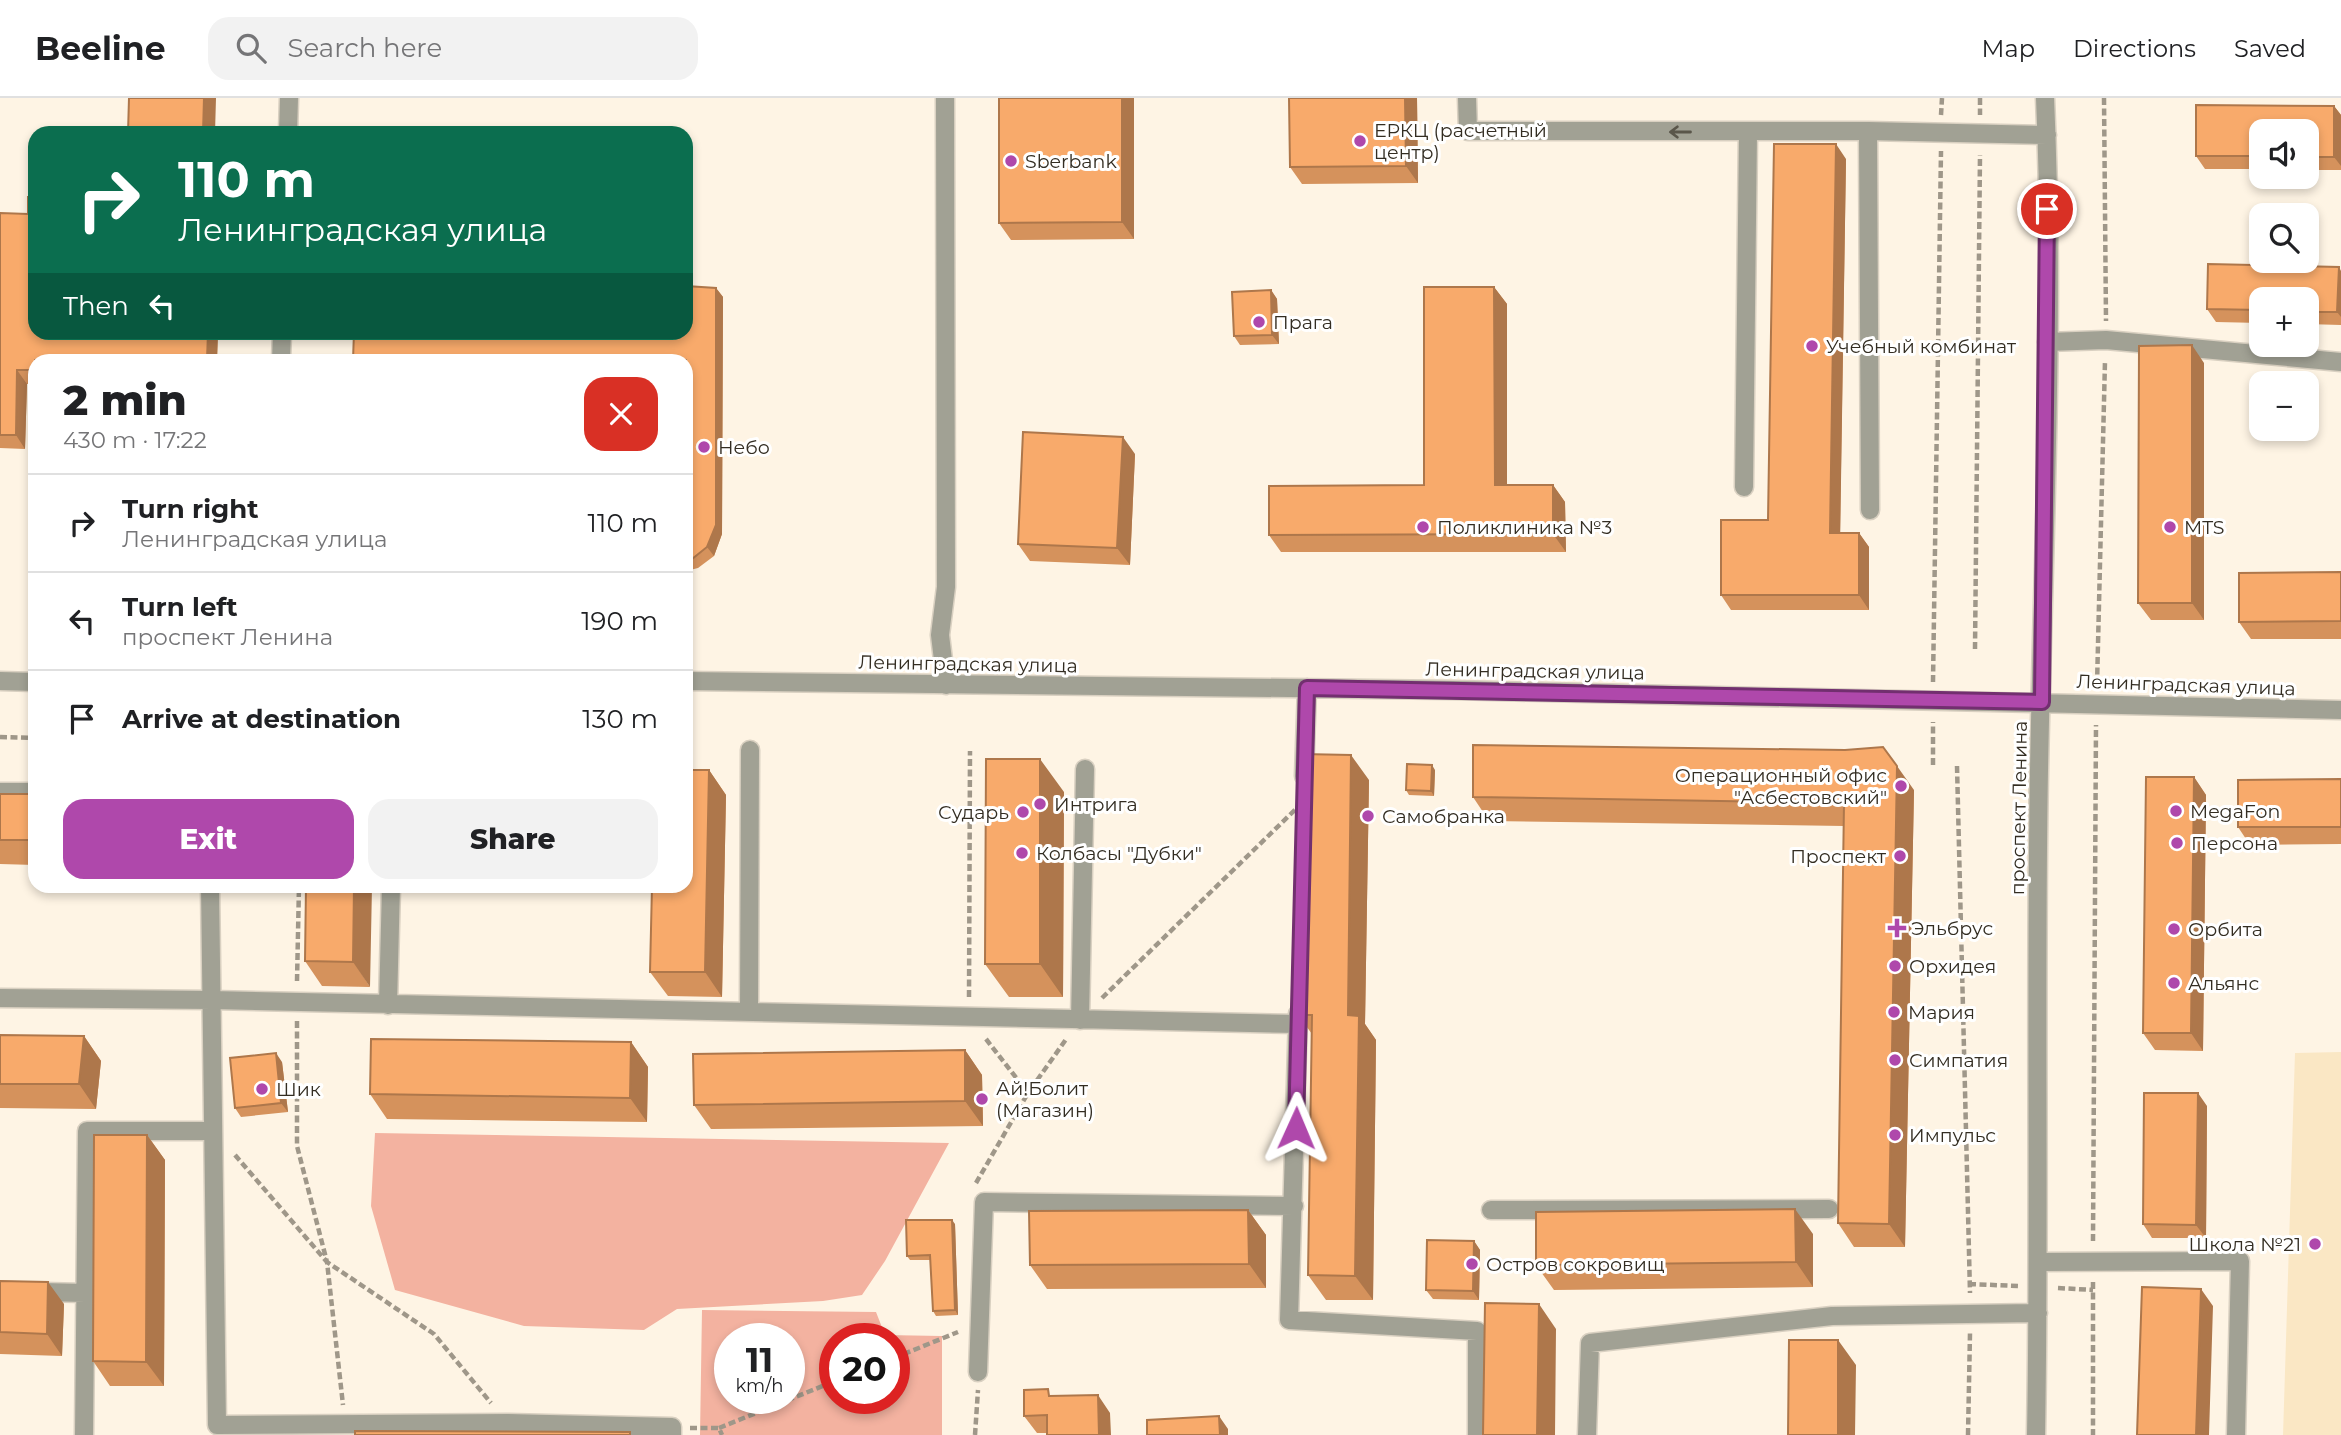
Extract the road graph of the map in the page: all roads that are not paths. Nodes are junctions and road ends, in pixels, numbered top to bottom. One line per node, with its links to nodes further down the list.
1 (289, 98): 5 (street)
2 (945, 98): 16 (street)
3 (1467, 98): 7 (street, one-way to 3)
4 (2046, 98): 8 (street, проспект Ленина)
5 (288, 126)
6 (1868, 131): 7 (street); 8 (street); 12 (street)
7 (1748, 132): 11 (street)
8 (2047, 135): 9 (street, проспект Ленина)
9 (2047, 342): 10 (street); 18 (street, проспект Ленина)
10 (2341, 362)
11 (1744, 486)
12 (1870, 510)
13 (0, 681): 15 (street)
14 (693, 681): 16 (street, Ленинградская улица)
15 (28, 682)
16 (946, 685): 17 (street, Ленинградская улица)
17 (1307, 688): 18 (street, Ленинградская улица); 24 (street)
18 (2042, 702): 19 (street, Ленинградская улица); 38 (street, проспект Ленина)
19 (2341, 710)
20 (750, 750): 31 (street)
21 (1085, 769): 32 (street)
22 (0, 792): 23 (street)
23 (28, 792)
24 (1302, 803)
25 (211, 893): 29 (street)
26 (391, 893): 30 (street)
27 (1299, 997): 33 (street)
28 (0, 998): 29 (street)
29 (212, 1000): 30 (street); 34 (street)
30 (388, 1005): 31 (street)
31 (749, 1011): 32 (street)
32 (1080, 1020): 33 (street)
33 (1298, 1024): 35 (street)
34 (213, 1131): 40 (street); 43 (street)
35 (1294, 1206): 42 (street); 46 (street)
36 (1829, 1209): 37 (street)
37 (1491, 1210)
38 (2039, 1262): 41 (street, проспект Ленина); 49 (street)
39 (0, 1291): 40 (street)
40 (85, 1293): 45 (street)
41 (2038, 1313): 47 (street); 48 (street, проспект Ленина)
42 (978, 1372)
43 (345, 1429): 44 (street)
44 (672, 1431)
45 (84, 1435)
46 (1477, 1435)
47 (1587, 1435)
48 (2036, 1435)
49 (2236, 1435)

